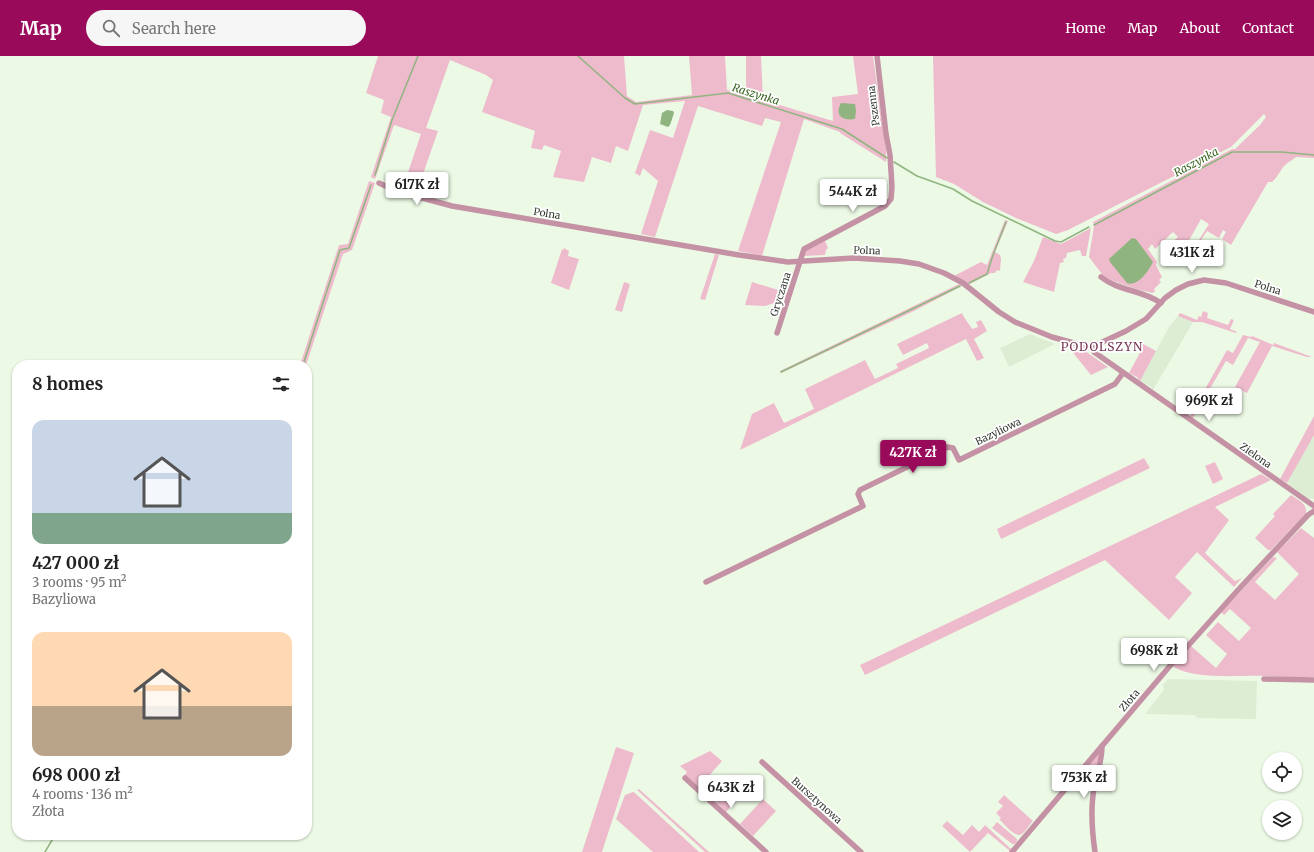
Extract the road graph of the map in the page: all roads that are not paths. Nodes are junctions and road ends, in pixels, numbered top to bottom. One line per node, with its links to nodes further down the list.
1 (877, 56): 3 (street, Pszenna)
2 (379, 183): 3 (street, Polna)
3 (800, 261): 7 (street, Gryczana); 8 (street, Polna)
4 (1101, 277): 5 (street)
5 (1161, 303): 6 (street, Polna); 8 (street, Polna)
6 (1314, 312)
7 (777, 333)
8 (1092, 348): 9 (street, Zielona)
9 (1123, 373): 10 (street, Zielona); 12 (street, Bazyliowa)
10 (1314, 506)
11 (1314, 511): 15 (street, Złota)
12 (706, 582)
13 (1264, 679): 14 (street)
14 (1314, 680)
15 (1102, 746): 20 (street, Złota); 21 (street)
16 (762, 762): 19 (street, Bursztynowa)
17 (685, 778): 18 (street)
18 (766, 852)
19 (861, 852)
20 (1012, 852)
21 (1095, 852)

